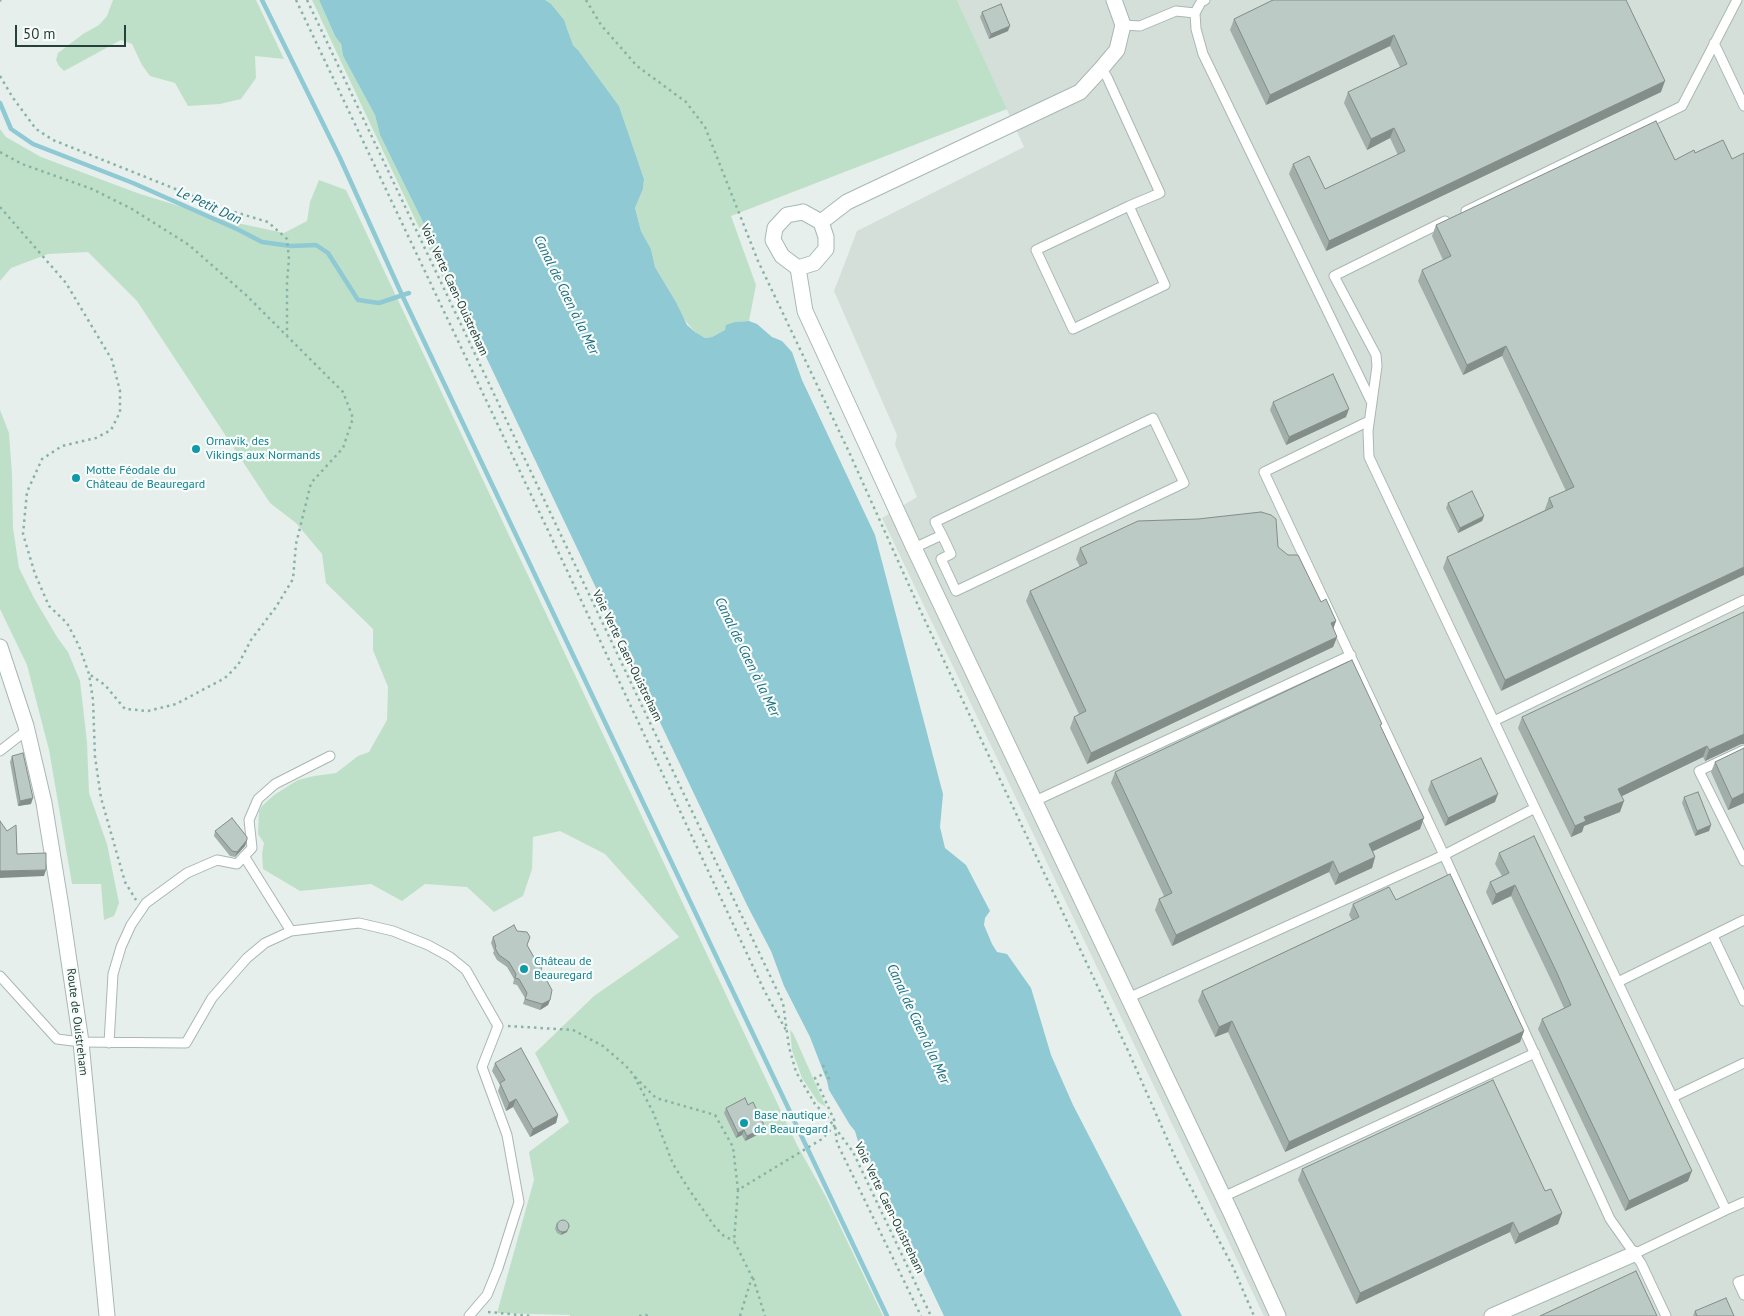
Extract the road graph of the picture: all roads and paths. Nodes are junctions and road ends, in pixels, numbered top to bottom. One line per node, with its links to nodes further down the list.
1 (296, 0): 48 (path)
2 (307, 0): 48 (path, Voie Verte Caen-Ouistreham)
3 (586, 0): 77 (path)
4 (1114, 0): 8 (street)
5 (1737, 0): 9 (lane)
6 (1202, 1): 7 (lane)
7 (1195, 14): 8 (lane); 21 (lane)
8 (1123, 25): 10 (street)
9 (1714, 43): 12 (lane); 16 (lane)
10 (1101, 70): 14 (lane); 18 (street)
11 (0, 76): 20 (path)
12 (1744, 106)
13 (0, 152): 20 (path)
14 (1128, 206): 14 (lane)
15 (0, 207): 28 (path)
16 (1459, 215)
17 (1450, 219): 21 (lane)
18 (821, 222): 19 (street); 19 (street)
19 (798, 268): 24 (street)
20 (287, 336): 28 (path)
21 (1372, 403): 22 (lane)
22 (1369, 421): 27 (lane); 29 (lane)
23 (942, 535): 23 (lane); 24 (lane)
24 (914, 548): 34 (street)
25 (1744, 600): 29 (lane)
26 (0, 647): 30 (street, Route de Ouistreham)
27 (1351, 656): 34 (lane); 36 (lane)
28 (89, 674): 39 (path)
29 (1494, 721): 35 (lane)
30 (27, 730): 32 (lane); 49 (street, Route de Ouistreham)
31 (1744, 750): 38 (lane)
32 (0, 752)
33 (330, 756): 37 (lane)
34 (1035, 801): 45 (street)
35 (1535, 808): 36 (lane); 44 (lane)
36 (1444, 855): 45 (lane); 51 (lane)
37 (244, 856): 39 (lane); 41 (lane)
38 (1744, 861)
39 (142, 909): 50 (lane)
40 (1744, 920): 42 (lane)
41 (291, 932): 47 (lane); 50 (lane)
42 (1713, 936): 44 (lane); 46 (lane)
43 (0, 976): 49 (lane)
44 (1618, 982): 57 (lane)
45 (1128, 998): 60 (street)
46 (1744, 1001)
47 (498, 1026): 55 (path); 68 (lane)
48 (788, 1033): 58 (path, Voie Verte Caen-Ouistreham)
49 (81, 1042): 50 (lane); 69 (street, Route de Ouistreham)
50 (109, 1043)
51 (1535, 1053): 60 (lane); 64 (lane)
52 (1744, 1063): 57 (lane)
53 (823, 1065): 54 (path)
54 (826, 1073): 56 (path); 58 (path)
55 (633, 1074): 59 (path); 63 (path)
56 (830, 1081)
57 (1673, 1097): 62 (lane)
58 (834, 1126): 59 (path); 75 (path); 76 (path, Voie Verte Caen-Ouistreham)
59 (738, 1190): 63 (path)
60 (1223, 1197): 78 (street)
61 (1744, 1202): 62 (lane)
62 (1726, 1210): 64 (lane)
63 (734, 1241): 65 (path)
64 (1634, 1254): 79 (street); 80 (lane)
65 (752, 1277): 73 (path); 74 (path)
66 (1744, 1280): 67 (lane)
67 (1744, 1294)
68 (472, 1313): 70 (path)
69 (107, 1316)
70 (531, 1316)
71 (639, 1316): 72 (path)
72 (648, 1316)
73 (740, 1316)
74 (765, 1316)
75 (921, 1316)
76 (931, 1316)
77 (1254, 1316)
78 (1278, 1316)
79 (1492, 1316)
80 (1666, 1316)

